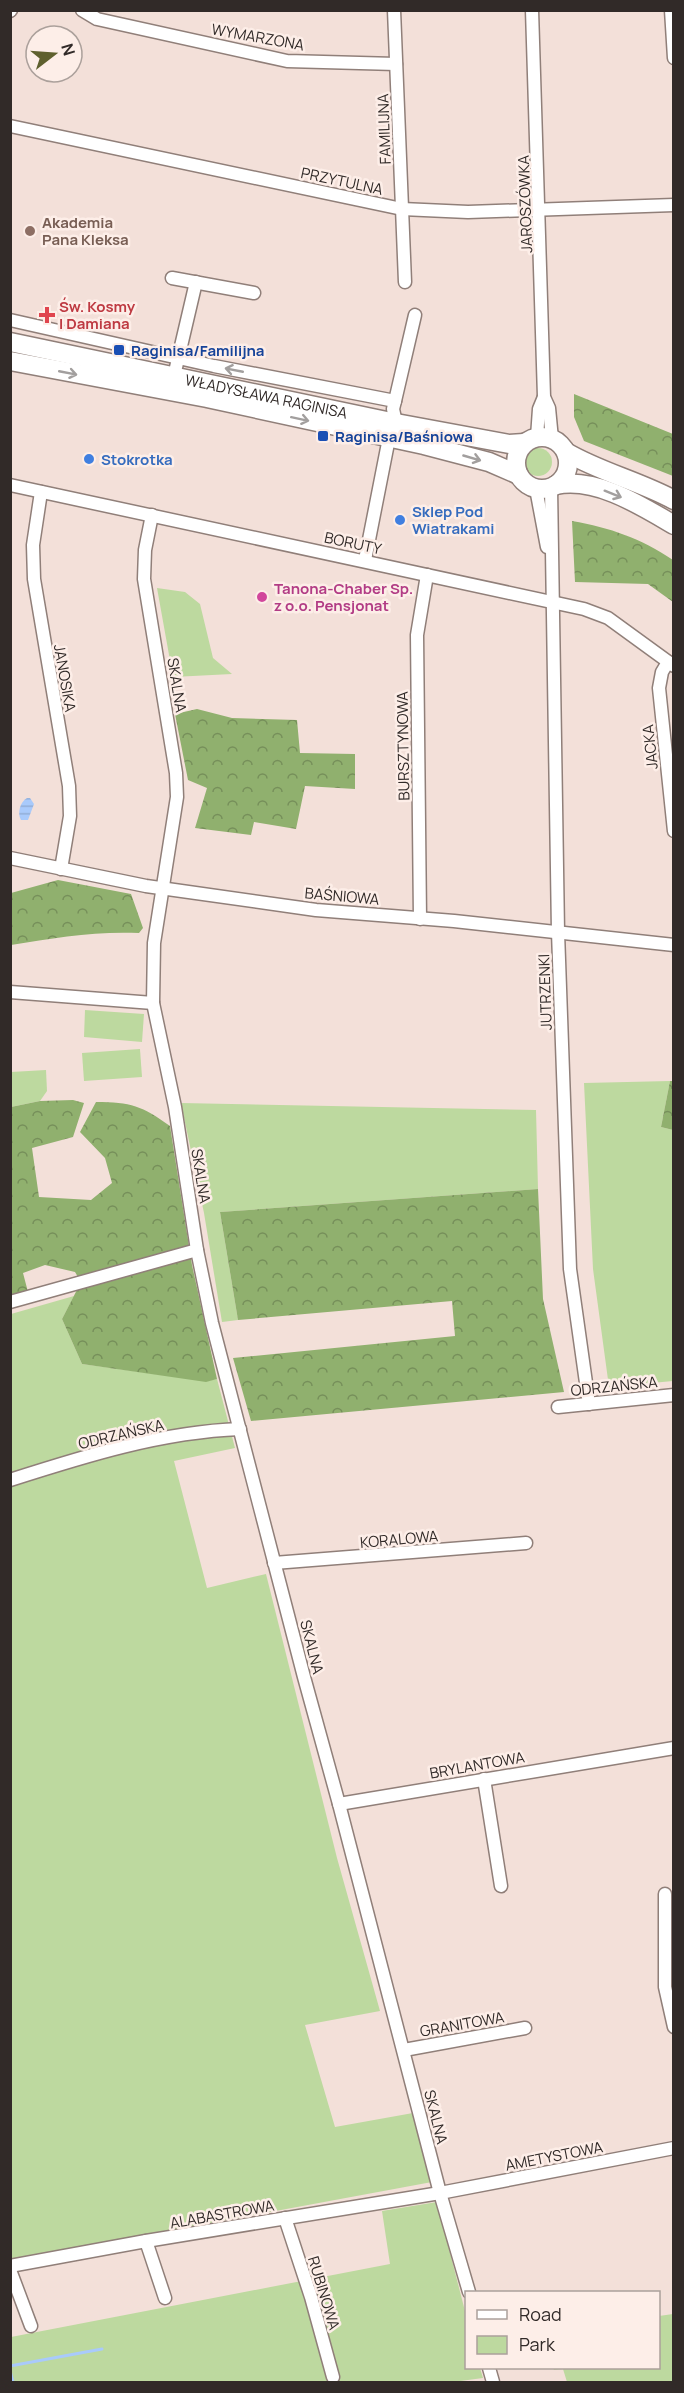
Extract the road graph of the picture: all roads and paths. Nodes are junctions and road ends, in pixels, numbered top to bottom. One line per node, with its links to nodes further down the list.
1 (82, 10): 6 (street, WYMARZONA)
2 (394, 10): 6 (street, FAMILIJNA)
3 (532, 10): 10 (street, JAROSZÓWKA)
4 (671, 10): 5 (street)
5 (674, 58)
6 (396, 64): 9 (street, FAMILIJNA)
7 (10, 126): 9 (street, PRZYTULNA)
8 (674, 205): 10 (street, PRZYTULNA)
9 (402, 209): 10 (street, PRZYTULNA); 13 (street, FAMILIJNA)
10 (540, 210): 23 (street, JAROSZÓWKA)
11 (172, 278): 12 (street)
12 (196, 282): 14 (street); 18 (street)
13 (405, 282)
14 (254, 293)
15 (415, 315): 21 (street)
16 (10, 320): 18 (street)
17 (17, 343): 19 (main road); 20 (main road, WŁADYSŁAWA RAGINISA)
18 (177, 358): 20 (street); 21 (street, one-way to 18)
19 (14, 362): 22 (main road, WŁADYSŁAWA RAGINISA, one-way to 22)
20 (174, 376): 22 (main road, WŁADYSŁAWA RAGINISA)
21 (395, 401): 22 (street)
22 (393, 430): 23 (main road, WŁADYSŁAWA RAGINISA); 25 (main road, WŁADYSŁAWA RAGINISA, one-way to 25); 32 (street)
23 (538, 440): 24 (main road); 25 (main road)
24 (566, 452): 27 (main road); 29 (main road)
25 (526, 481): 27 (main road); 34 (street, JUTRZENKI)
26 (10, 485): 28 (street, BORUTY)
27 (554, 486): 31 (main road, one-way to 31); 34 (street, JUTRZENKI)
28 (41, 492): 30 (street, BORUTY); 39 (street, JANOSIKA)
29 (674, 500)
30 (152, 515): 32 (street, BORUTY); 40 (street, SKALNA)
31 (674, 525)
32 (365, 560): 33 (street, BORUTY)
33 (427, 575): 35 (street, BORUTY); 41 (street, BURSZTYNOWA)
34 (552, 578): 35 (street, JUTRZENKI)
35 (552, 602): 36 (street, BORUTY); 42 (street, JUTRZENKI)
36 (671, 664): 37 (street, JACKA)
37 (674, 831)
38 (10, 858): 39 (street, BAŚNIOWA)
39 (61, 869): 40 (street, BAŚNIOWA)
40 (162, 888): 41 (street, BAŚNIOWA); 45 (street, SKALNA)
41 (420, 919): 42 (street, BAŚNIOWA)
42 (558, 932): 43 (street, BAŚNIOWA); 49 (street, JUTRZENKI)
43 (674, 945)
44 (10, 992): 45 (street)
45 (153, 1003): 46 (street, SKALNA)
46 (197, 1250): 47 (street); 51 (street, SKALNA)
47 (10, 1302)
48 (674, 1395): 49 (street, ODRZAŃSKA)
49 (589, 1404): 50 (street, ODRZAŃSKA)
50 (558, 1407)
51 (240, 1429): 52 (street, ODRZAŃSKA); 54 (street, SKALNA)
52 (10, 1480)
53 (525, 1543): 54 (street, KORALOWA)
54 (274, 1563): 57 (street, SKALNA)
55 (674, 1748): 56 (street, BRYLANTOWA)
56 (484, 1779): 57 (street, BRYLANTOWA); 58 (street)
57 (339, 1804): 62 (street, SKALNA)
58 (501, 1886)
59 (665, 1894): 61 (street)
60 (525, 2028): 62 (street, GRANITOWA)
61 (674, 2028)
62 (404, 2050): 64 (street, SKALNA)
63 (674, 2148): 64 (street, AMETYSTOWA)
64 (440, 2193): 65 (street, ALABASTROWA); 68 (street, SKALNA)
65 (285, 2218): 66 (street, ALABASTROWA); 71 (street, RUBINOWA)
66 (146, 2241): 67 (street, ALABASTROWA); 69 (street)
67 (10, 2268): 70 (street)
68 (470, 2291)
69 (165, 2298)
70 (31, 2326)
71 (333, 2377)

